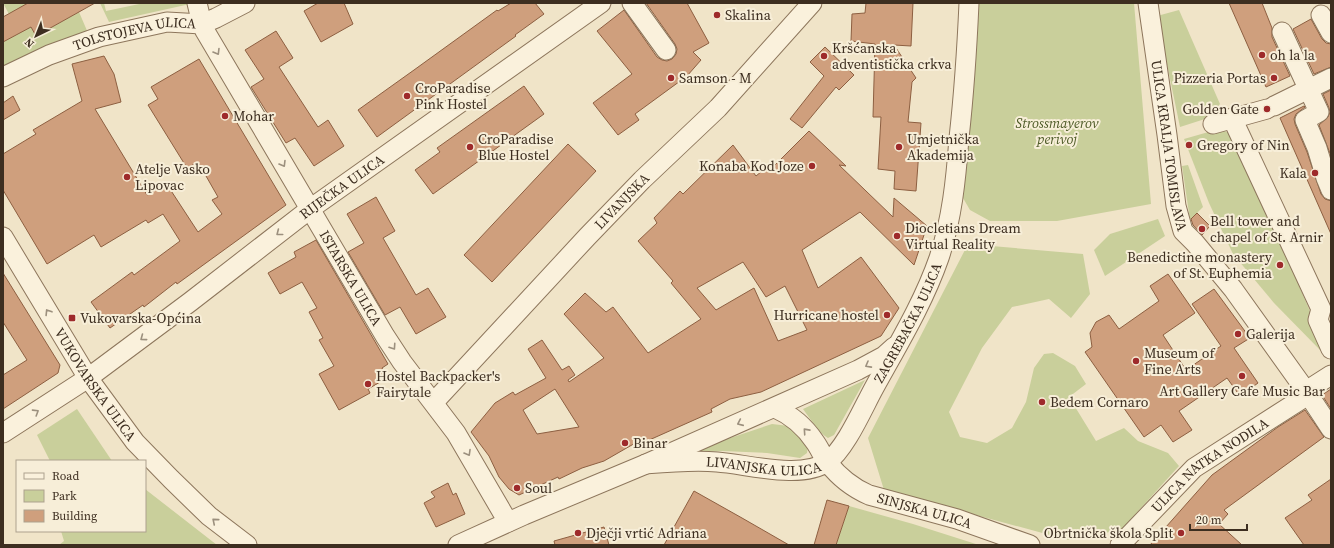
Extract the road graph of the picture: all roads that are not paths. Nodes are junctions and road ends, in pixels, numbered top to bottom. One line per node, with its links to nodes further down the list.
1 (197, 3): 9 (street, ISTARSKA ULICA)
2 (245, 3): 9 (street, TOLSTOJEVA ULICA)
3 (601, 3): 19 (street, RIJEČKA ULICA)
4 (632, 3): 12 (street)
5 (812, 3): 26 (street, LIVANJSKA)
6 (969, 3): 21 (street, ZAGREBAČKA ULICA)
7 (1148, 3): 25 (street, ULICA KRALJA TOMISLAVA)
8 (1321, 15): 11 (street)
9 (202, 24): 13 (street, TOLSTOJEVA ULICA); 19 (street, ISTARSKA ULICA, one-way to 19)
10 (1282, 32): 15 (street)
11 (1331, 33)
12 (666, 50)
13 (3, 76)
14 (1331, 78): 15 (street)
15 (1309, 90): 16 (street); 18 (street)
16 (1232, 118): 17 (street); 22 (street)
17 (1213, 124)
18 (1329, 182)
19 (310, 210): 24 (street, RIJEČKA ULICA, one-way to 24); 26 (street, ISTARSKA ULICA, one-way to 26)
20 (3, 237): 24 (street, VUKOVARSKA ULICA, one-way to 20)
21 (899, 342): 27 (street, LIVANJSKA ULICA, one-way to 27); 30 (street, ZAGREBAČKA ULICA)
22 (1331, 349)
23 (1331, 375): 25 (street, ULICA NATKA NODILA)
24 (88, 378): 29 (street, RIJEČKA ULICA, one-way to 24); 33 (street, VUKOVARSKA ULICA, one-way to 24)
25 (1307, 393): 28 (street, ULICA KRALJA TOMISLAVA); 36 (street, ULICA NATKA NODILA)
26 (434, 402): 32 (street, ISTARSKA ULICA, one-way to 32)
27 (775, 408): 30 (street, LIVANJSKA ULICA, one-way to 27); 31 (street, LIVANJSKA ULICA, one-way to 31)
28 (1331, 429)
29 (3, 433)
30 (827, 462): 31 (street, LIVANJSKA ULICA); 35 (street, SINJSKA ULICA)
31 (646, 464): 32 (street, LIVANJSKA ULICA)
32 (508, 522): 34 (street, LIVANJSKA ULICA)
33 (246, 545)
34 (458, 545)
35 (1030, 545)
36 (1120, 545)

